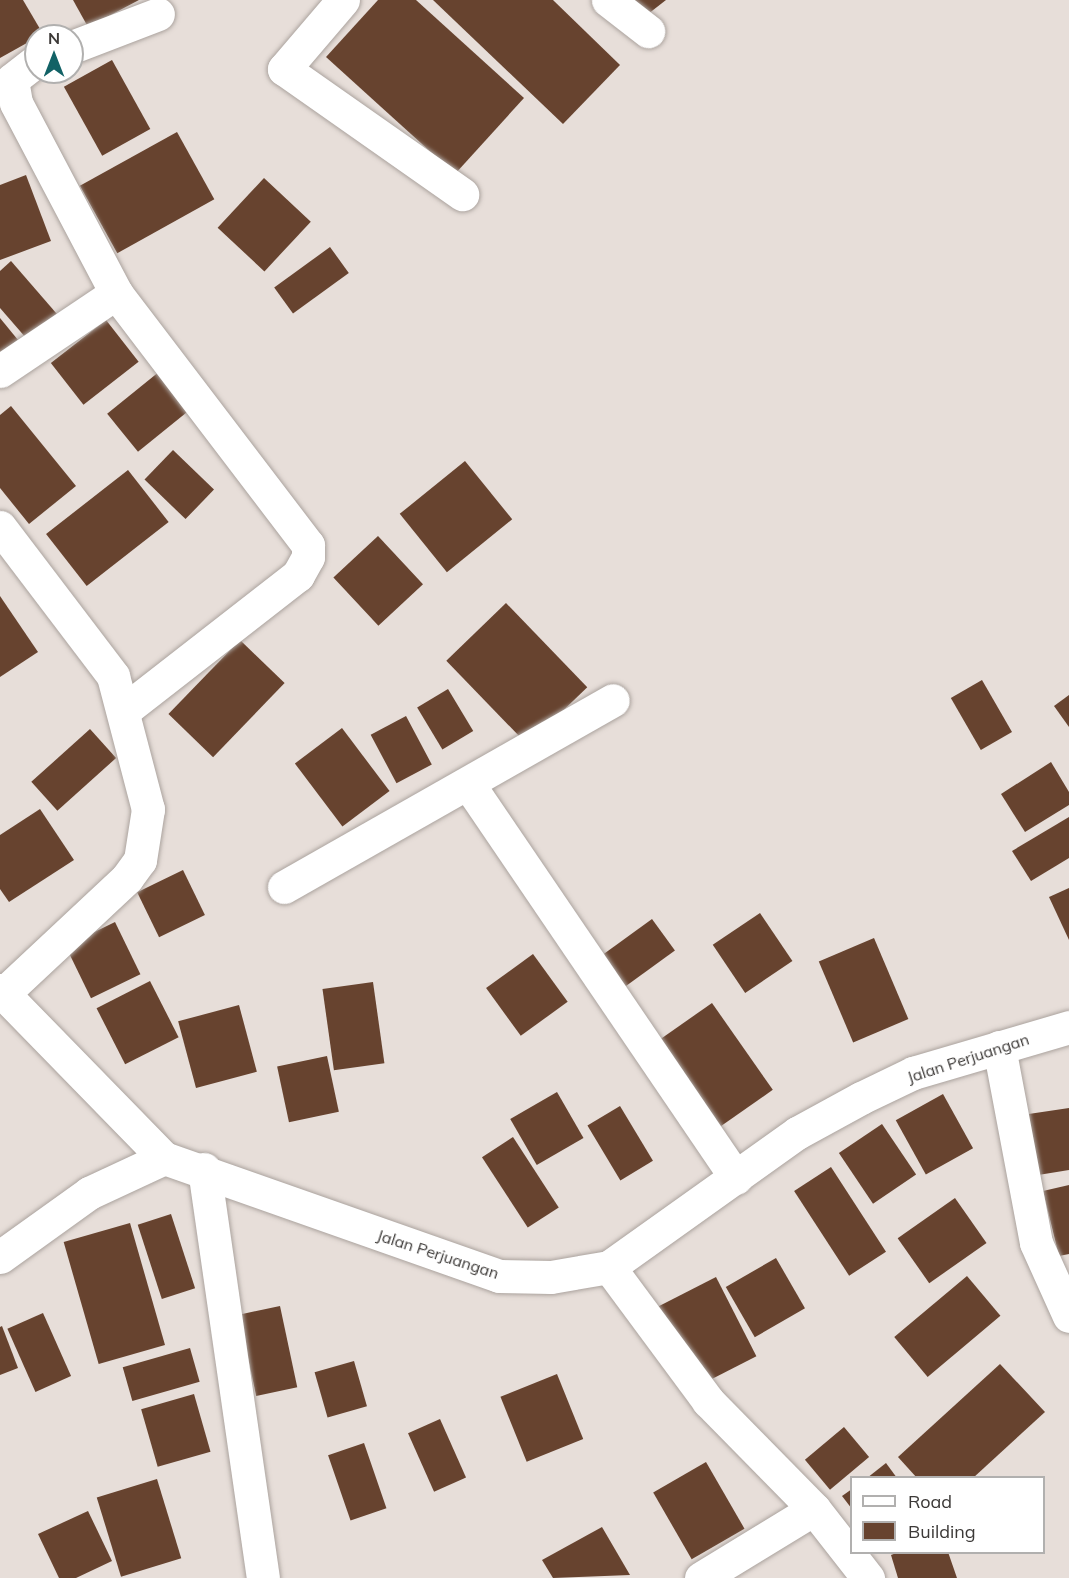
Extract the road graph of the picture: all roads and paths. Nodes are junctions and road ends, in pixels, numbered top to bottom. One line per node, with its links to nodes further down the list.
1 (343, 0): 7 (street)
2 (608, 0): 4 (street)
3 (158, 14): 5 (street)
4 (648, 31)
5 (84, 42)
6 (24, 70): 8 (street)
7 (462, 195)
8 (117, 292): 9 (street); 12 (street)
9 (0, 371)
10 (0, 527): 12 (street)
11 (613, 700): 13 (street)
12 (126, 709): 15 (street)
13 (469, 785): 14 (street); 20 (street)
14 (284, 887)
15 (2, 991): 18 (street)
16 (1069, 1027): 17 (street, Jalan Perjuangan)
17 (999, 1047): 20 (street, Jalan Perjuangan); 23 (street)
18 (164, 1158): 19 (street, Jalan Perjuangan); 21 (street)
19 (204, 1169): 22 (street, Jalan Perjuangan); 25 (street)
20 (736, 1178): 22 (street, Jalan Perjuangan)
21 (0, 1257)
22 (609, 1267): 24 (street)
23 (1069, 1316)
24 (814, 1509): 26 (street); 27 (street)
25 (263, 1578)
26 (701, 1578)
27 (868, 1578)

